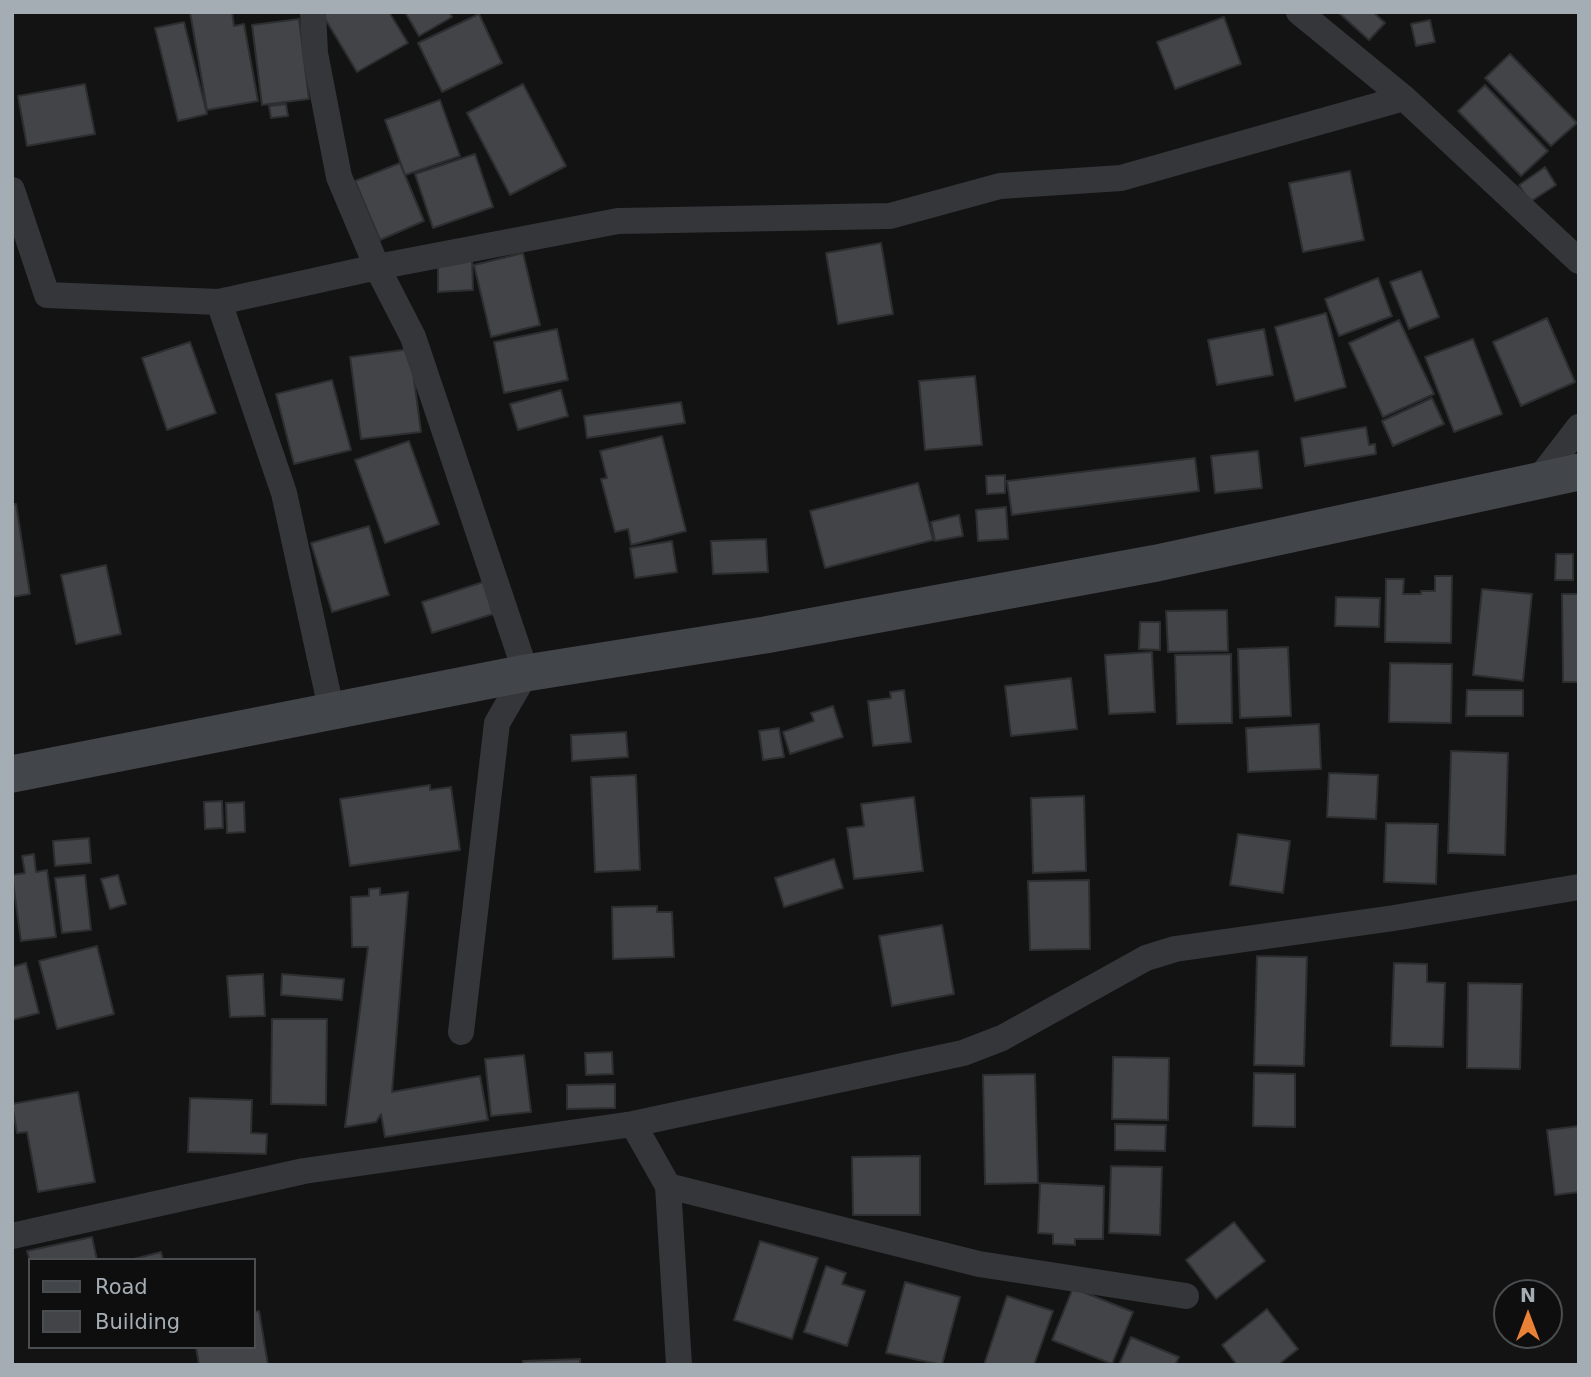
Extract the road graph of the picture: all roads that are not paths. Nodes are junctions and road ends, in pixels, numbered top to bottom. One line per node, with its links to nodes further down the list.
1 (313, 12): 6 (street)
2 (1299, 12): 3 (street)
3 (1404, 98): 5 (street); 6 (street)
4 (12, 190): 7 (street)
5 (1579, 261)
6 (377, 267): 7 (street); 11 (street)
7 (219, 302): 12 (street)
8 (1579, 427): 10 (street)
9 (1579, 472): 10 (main road)
10 (1539, 479): 11 (main road)
11 (526, 673): 12 (main road); 15 (street)
12 (332, 713): 13 (main road)
13 (12, 774)
14 (1579, 887): 16 (street)
15 (461, 1032)
16 (633, 1124): 17 (street); 18 (street)
17 (668, 1186): 19 (street); 20 (street)
18 (12, 1236)
19 (1186, 1296)
20 (679, 1365)

